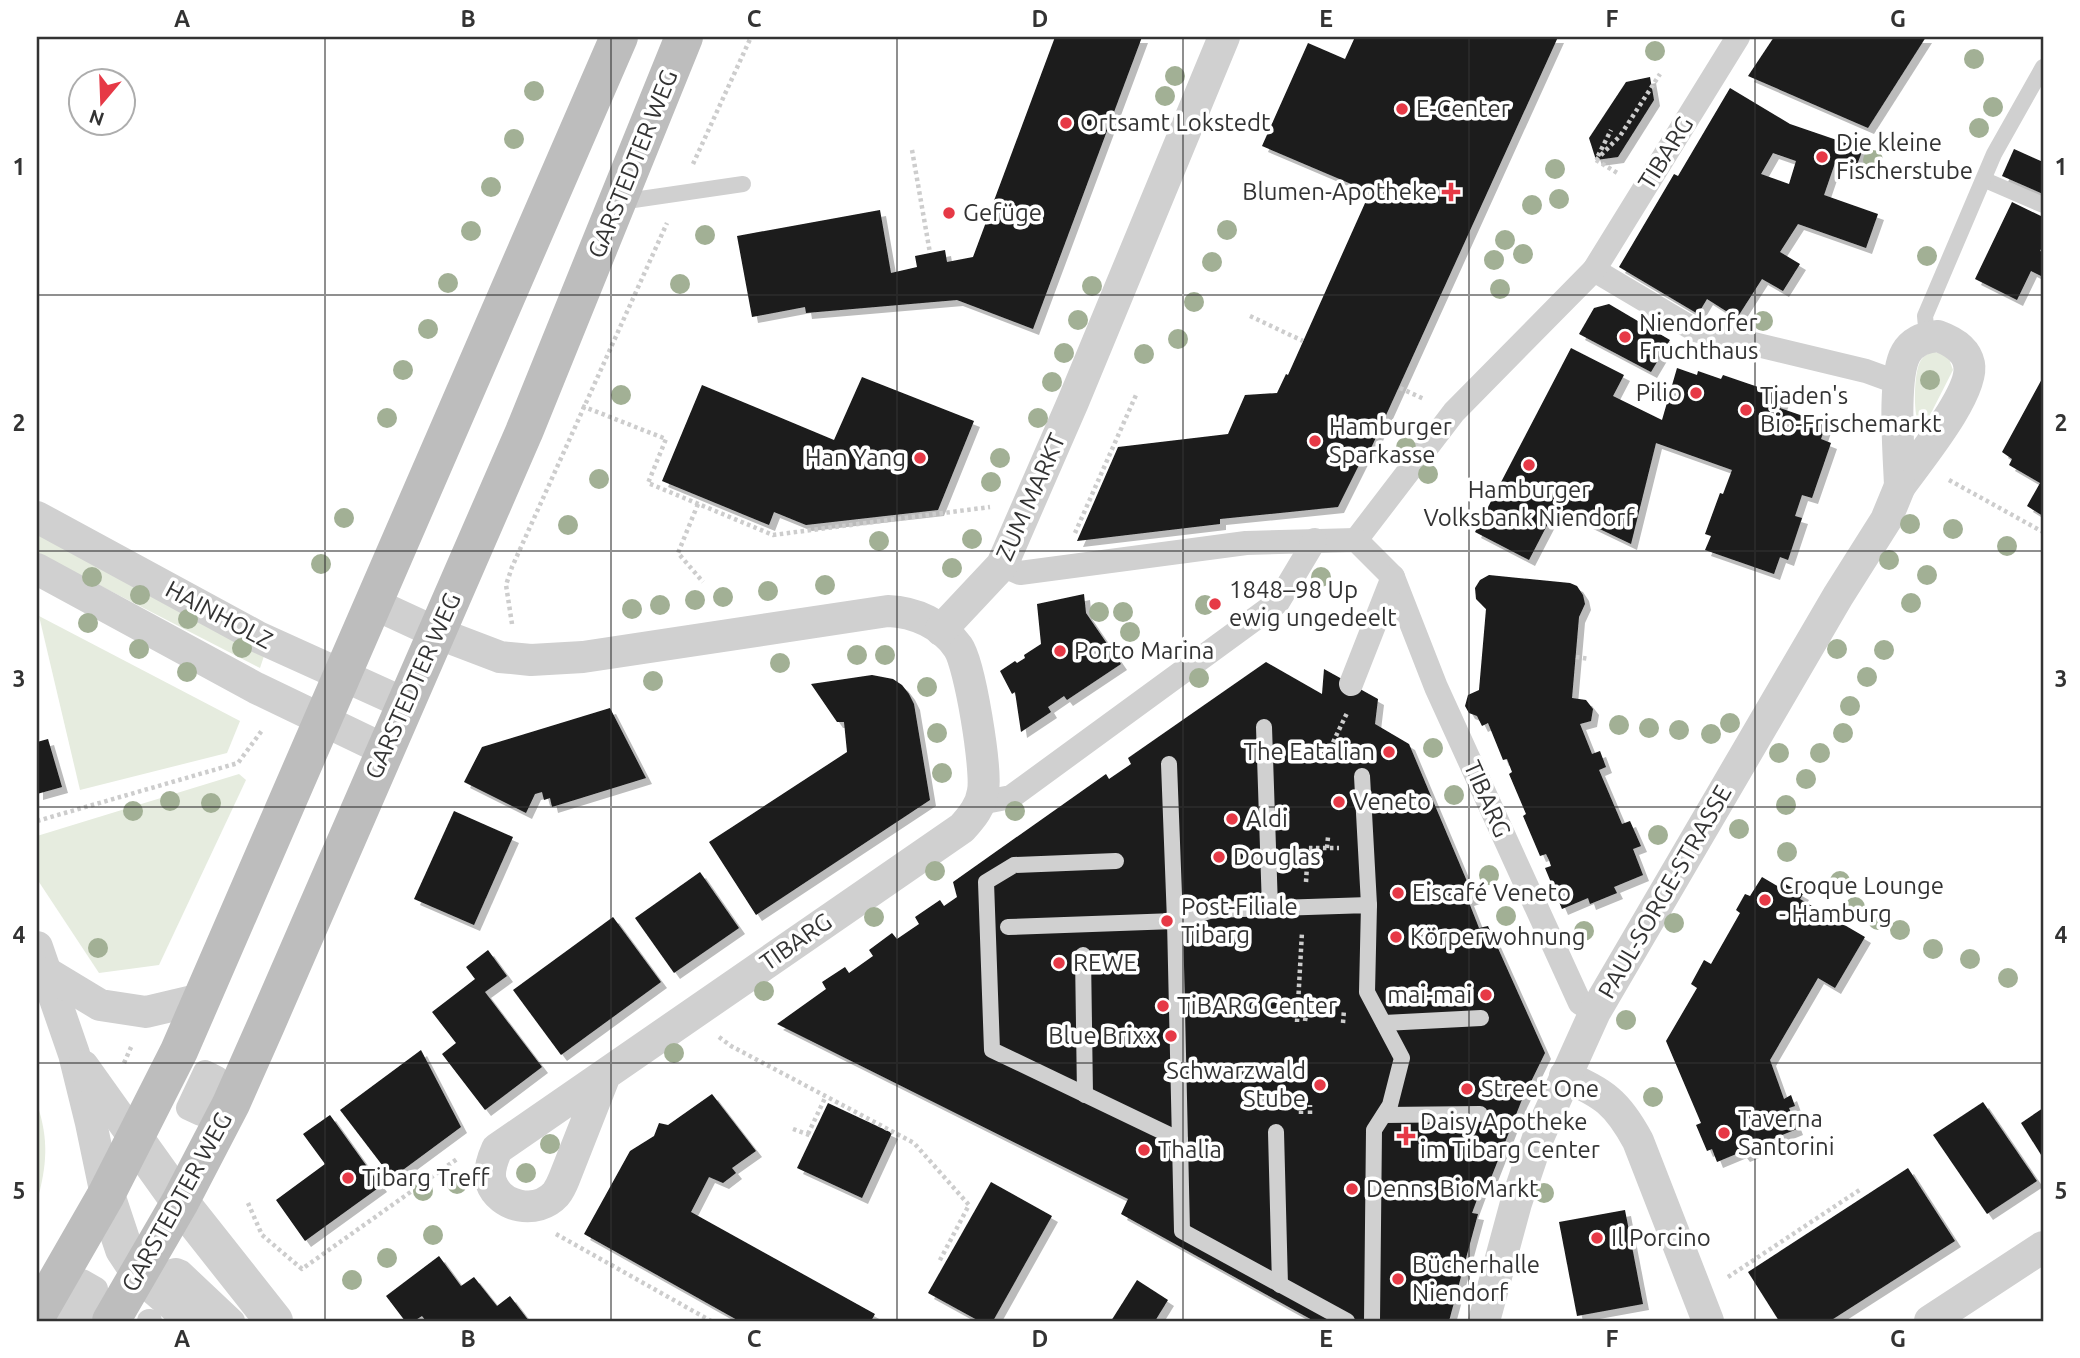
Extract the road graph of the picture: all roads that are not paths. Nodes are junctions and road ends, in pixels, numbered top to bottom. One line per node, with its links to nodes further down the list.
1 (619, 37): 20 (main road)
2 (684, 37): 8 (main road, GARSTEDTER WEG)
3 (1224, 37): 17 (street, ZUM MARKT)
4 (1738, 37): 10 (street, TIBARG)
5 (2043, 67): 6 (lane)
6 (1985, 180): 9 (lane); 11 (lane)
7 (743, 184): 8 (lane)
8 (617, 203): 22 (main road, GARSTEDTER WEG)
9 (2043, 205)
10 (1594, 270): 12 (street); 16 (street, TIBARG)
11 (1927, 337): 12 (street, PAUL-SORGE-STRASSE); 13 (street, PAUL-SORGE-STRASSE)
12 (1899, 383): 13 (street, PAUL-SORGE-STRASSE)
13 (1908, 474): 40 (street, PAUL-SORGE-STRASSE)
14 (37, 517): 23 (street, HAINHOLZ)
15 (1315, 540): 16 (street); 17 (street); 31 (street)
16 (1356, 540): 19 (street, TIBARG)
17 (1002, 565): 21 (street, ZUM MARKT)
18 (37, 569): 26 (street, HAINHOLZ)
19 (1393, 577): 24 (street); 40 (street, TIBARG)
20 (372, 603): 22 (street); 23 (main road)
21 (941, 630): 22 (street); 31 (street)
22 (437, 633): 25 (main road, GARSTEDTER WEG)
23 (341, 675): 25 (street, HAINHOLZ); 26 (main road)
24 (1351, 684)
25 (406, 704): 28 (main road, GARSTEDTER WEG)
26 (323, 720): 28 (street, HAINHOLZ); 39 (main road)
27 (1264, 727): 34 (lane)
28 (385, 750): 53 (main road, GARSTEDTER WEG)
29 (1169, 764): 35 (lane)
30 (1362, 776): 33 (lane)
31 (980, 803): 44 (street, TIBARG)
32 (1116, 861): 46 (lane)
33 (1368, 905): 34 (lane); 42 (lane)
34 (1270, 908): 35 (lane)
35 (1175, 921): 36 (lane); 51 (lane)
36 (1008, 927)
37 (1083, 955): 46 (lane)
38 (42, 960): 39 (street); 43 (street)
39 (201, 999): 50 (main road)
40 (1595, 1012): 45 (street, PAUL-SORGE-STRASSE)
41 (1481, 1018): 42 (lane)
42 (1384, 1023): 48 (lane)
43 (74, 1054): 50 (street); 52 (street)
44 (605, 1075): 44 (street, TIBARG)
45 (1565, 1076): 57 (street); 68 (street, PAUL-SORGE-STRASSE)
46 (1085, 1095): 51 (lane)
47 (1480, 1114): 48 (lane)
48 (1384, 1115): 67 (lane)
49 (1276, 1132): 56 (lane)
50 (135, 1139): 52 (main road); 53 (street)
51 (1180, 1140): 56 (lane)
52 (106, 1195): 55 (street); 58 (main road)
53 (180, 1202): 55 (main road, GARSTEDTER WEG); 65 (street)
54 (2043, 1247): 69 (street)
55 (140, 1273): 61 (main road, GARSTEDTER WEG); 62 (street)
56 (1280, 1285): 66 (lane)
57 (1703, 1309)
58 (37, 1315)
59 (58, 1321): 60 (street)
60 (77, 1321)
61 (111, 1321)
62 (196, 1321)
63 (218, 1321): 64 (street)
64 (233, 1321)
65 (274, 1321)
66 (1347, 1321)
67 (1372, 1321)
68 (1484, 1321)
69 (1930, 1321)

